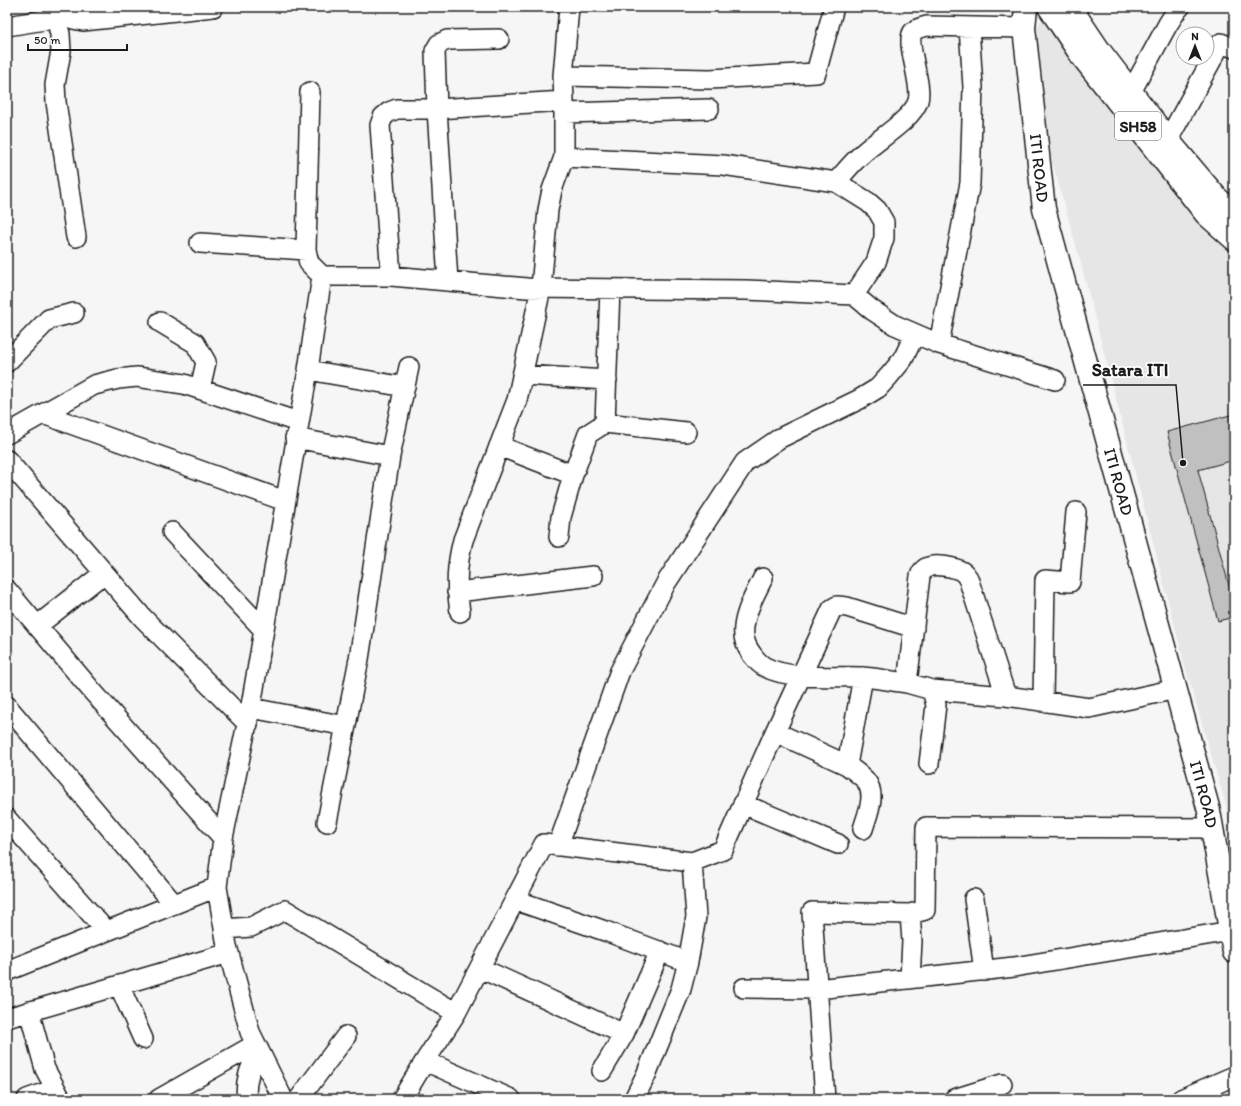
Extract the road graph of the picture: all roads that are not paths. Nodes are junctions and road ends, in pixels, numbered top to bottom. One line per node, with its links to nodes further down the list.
1 (111, 7): 8 (street)
2 (213, 7): 8 (street)
3 (569, 7): 14 (street)
4 (834, 7): 14 (street)
5 (1049, 7): 25 (main road, SH58 / SH58)
6 (1070, 7): 16 (main road, SH58 / SH58)
7 (1180, 7): 16 (street)
8 (63, 17): 10 (street); 24 (street)
9 (1025, 18): 11 (street); 71 (main road, ITI ROAD)
10 (7, 26)
11 (969, 27): 22 (street); 37 (street)
12 (499, 39): 18 (street)
13 (1234, 48): 20 (street)
14 (563, 76): 17 (street)
15 (310, 92): 27 (street)
16 (1131, 92): 20 (main road, SH58 / SH58)
17 (564, 107): 18 (street); 19 (street); 21 (street)
18 (436, 109): 29 (street); 30 (street)
19 (709, 109)
20 (1168, 140): 23 (main road, SH58 / SH58)
21 (564, 157): 22 (street); 31 (street)
22 (836, 182): 33 (street)
23 (1234, 213)
24 (76, 237)
25 (1234, 239)
26 (200, 243): 27 (street)
27 (306, 250): 28 (street)
28 (322, 276): 29 (street); 40 (street)
29 (391, 276): 30 (street)
30 (448, 281): 31 (street)
31 (541, 288): 32 (street); 41 (street)
32 (610, 289): 33 (street); 42 (street)
33 (854, 295): 36 (street)
34 (74, 313): 38 (street)
35 (160, 322): 45 (street)
36 (916, 334): 37 (street); 88 (street)
37 (939, 344): 43 (street)
38 (7, 362)
39 (409, 367): 44 (street)
40 (308, 370): 44 (street); 48 (street)
41 (522, 375): 42 (street); 51 (street)
42 (607, 380): 47 (street)
43 (1055, 380)
44 (405, 387): 52 (street)
45 (200, 390): 46 (street); 48 (street)
46 (43, 414): 50 (street); 55 (street)
47 (605, 424): 49 (street); 54 (street)
48 (297, 430): 52 (street); 55 (street)
49 (686, 432)
50 (7, 434)
51 (499, 446): 54 (street); 63 (street)
52 (390, 456): 77 (street)
53 (7, 460): 59 (street)
54 (573, 475): 58 (street)
55 (285, 501): 67 (street)
56 (1076, 512): 74 (street)
57 (172, 532): 67 (street)
58 (559, 537)
59 (104, 573): 65 (street); 76 (street)
60 (592, 576): 63 (street)
61 (763, 578): 68 (street)
62 (7, 590): 65 (street)
63 (457, 592): 64 (street)
64 (460, 612)
65 (37, 626): 86 (street)
66 (914, 628): 68 (street); 70 (street); 73 (street)
67 (264, 630): 76 (street)
68 (801, 676): 69 (street); 78 (street)
69 (863, 677): 70 (street); 80 (street)
70 (907, 683): 72 (street)
71 (1176, 689): 74 (street); 84 (main road, ITI ROAD)
72 (932, 690): 73 (street); 79 (street)
73 (1006, 696): 74 (street)
74 (1043, 702)
75 (7, 706): 93 (street)
76 (249, 716): 77 (street); 86 (street)
77 (346, 726): 83 (street)
78 (775, 732): 80 (street); 81 (street)
79 (929, 764)
80 (847, 765): 85 (street)
81 (743, 804): 87 (street); 89 (street)
82 (7, 819): 96 (street)
83 (327, 822)
84 (1212, 828): 94 (street); 97 (main road, ITI ROAD)
85 (862, 829)
86 (222, 838): 90 (street)
87 (838, 844)
88 (558, 846): 89 (street); 92 (street)
89 (692, 862): 101 (street)
90 (217, 887): 93 (street); 95 (street)
91 (974, 899): 104 (street)
92 (515, 900): 98 (street); 102 (street)
93 (174, 904): 96 (street)
94 (910, 914): 105 (street); 108 (street)
95 (224, 929): 99 (street); 110 (street)
96 (106, 931): 103 (street)
97 (1231, 931): 100 (main road, ITI ROAD); 104 (street)
98 (660, 951): 101 (street); 112 (street)
99 (229, 952): 106 (street); 115 (street)
100 (1234, 952)
101 (688, 962): 128 (street)
102 (480, 968): 110 (street); 112 (street)
103 (7, 971)
104 (984, 971): 105 (street)
105 (910, 979): 108 (street)
106 (119, 985): 109 (street); 114 (street)
107 (744, 988): 108 (street)
108 (817, 989): 129 (street)
109 (29, 1011): 111 (street); 120 (street)
110 (456, 1013): 116 (street)
111 (7, 1018)
112 (624, 1034): 117 (street)
113 (346, 1036): 125 (street)
114 (142, 1039)
115 (257, 1047): 122 (street); 123 (street); 124 (street)
116 (425, 1060): 126 (street); 127 (street)
117 (602, 1071)
118 (1234, 1076): 131 (street)
119 (1002, 1084): 130 (street)
120 (58, 1094): 121 (street)
121 (27, 1099)
122 (159, 1099)
123 (247, 1099)
124 (283, 1099)
125 (299, 1099)
126 (402, 1099)
127 (511, 1099)
128 (634, 1099)
129 (825, 1099)
130 (954, 1099)
131 (1180, 1099)

